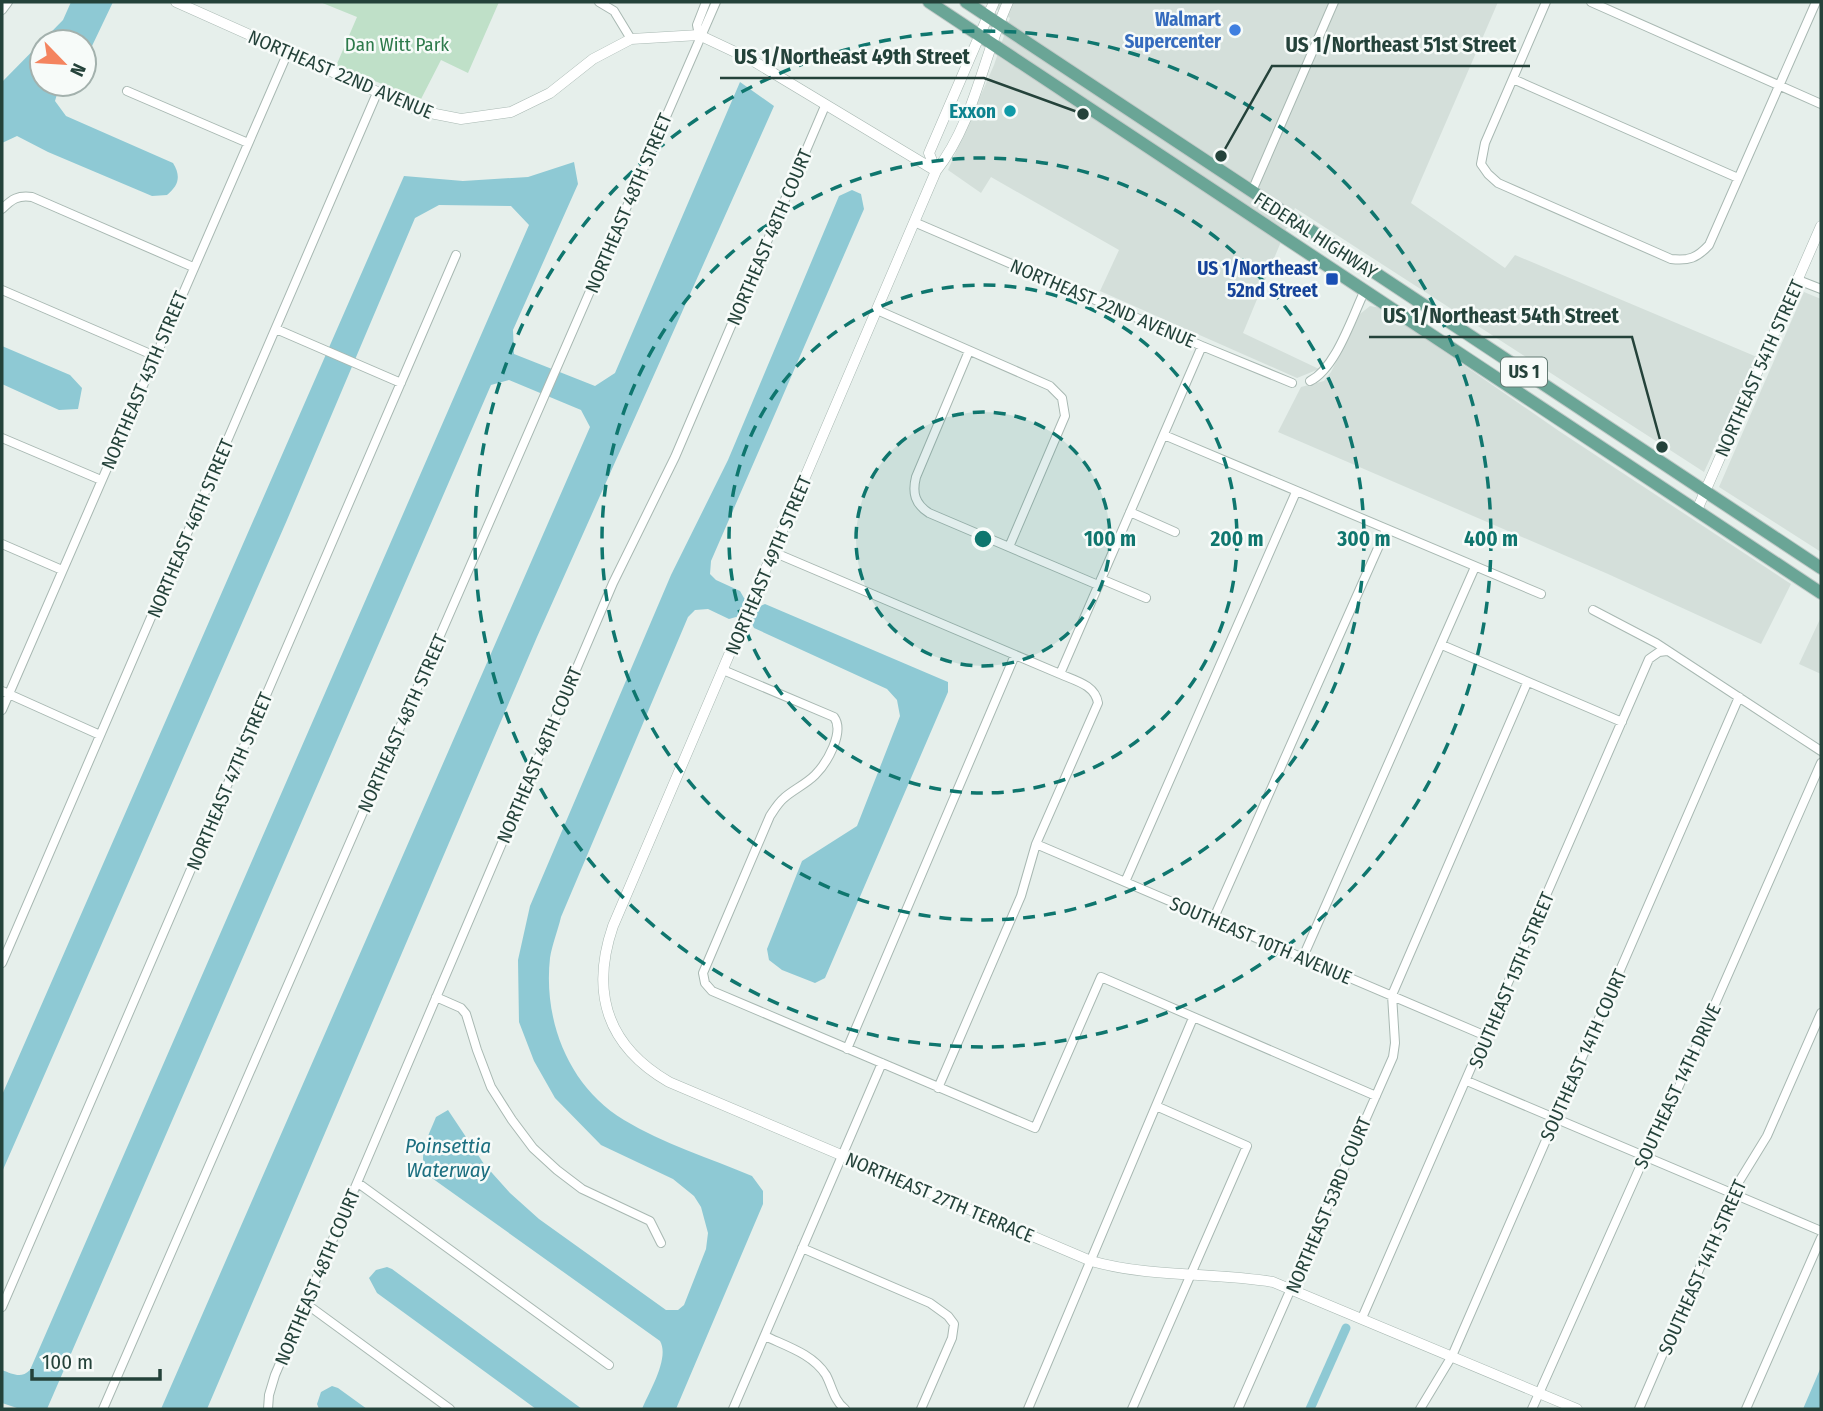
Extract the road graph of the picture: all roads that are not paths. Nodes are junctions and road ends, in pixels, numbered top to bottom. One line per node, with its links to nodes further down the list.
1 (8, 2): 14 (street)
2 (176, 2): 21 (street, NORTHEAST 22ND AVENUE)
3 (599, 2): 19 (street)
4 (706, 2): 18 (street, NORTHEAST 48TH STREET)
5 (716, 2): 18 (street, NORTHEAST 48TH STREET)
6 (929, 2): 17 (main road, FEDERAL HIGHWAY / US 1)
7 (966, 2): 15 (main road, FEDERAL HIGHWAY / US 1)
8 (994, 2): 15 (street, NORTHEAST 49TH STREET)
9 (1008, 2): 16 (street, NORTHEAST 49TH STREET)
10 (1334, 2): 32 (street)
11 (1546, 2): 22 (street)
12 (1591, 2): 23 (street)
13 (1816, 2): 23 (street)
14 (2, 10)
15 (988, 16): 16 (main road, FEDERAL HIGHWAY / US 1); 17 (street, NORTHEAST 49TH STREET)
16 (999, 23): 20 (street, NORTHEAST 49TH STREET); 32 (main road, FEDERAL HIGHWAY / US 1)
17 (979, 34): 20 (main road, FEDERAL HIGHWAY / US 1); 29 (street, NORTHEAST 49TH STREET)
18 (699, 35): 19 (street, NORTHEAST 22ND AVENUE); 27 (street); 126 (street, NORTHEAST 48TH STREET)
19 (631, 39): 25 (street, NORTHEAST 22ND AVENUE)
20 (992, 43): 29 (street, NORTHEAST 49TH STREET); 31 (main road, FEDERAL HIGHWAY / US 1)
21 (288, 52): 25 (street, NORTHEAST 22ND AVENUE); 28 (street, NORTHEAST 45TH STREET)
22 (1513, 79): 30 (street); 30 (street)
23 (1778, 86): 26 (street); 30 (street)
24 (127, 91): 28 (street)
25 (377, 93): 46 (street, NORTHEAST 46TH STREET)
26 (1821, 104)
27 (825, 106): 29 (street); 97 (street, NORTHEAST 48TH COURT)
28 (248, 143): 39 (street, NORTHEAST 45TH STREET)
29 (936, 171): 34 (street, NORTHEAST 49TH STREET)
30 (1738, 178)
31 (1207, 186): 32 (main road); 37 (main road, FEDERAL HIGHWAY / US 1)
32 (1252, 191): 36 (main road, FEDERAL HIGHWAY / US 1)
33 (2, 209): 39 (street)
34 (915, 222): 45 (street, NORTHEAST 49TH STREET); 47 (street, NORTHEAST 22ND AVENUE)
35 (1821, 226): 40 (street, NORTHEAST 54TH STREET)
36 (1309, 229): 37 (main road); 44 (main road, FEDERAL HIGHWAY / US 1)
37 (1276, 232): 43 (main road, FEDERAL HIGHWAY / US 1)
38 (456, 255): 53 (street, NORTHEAST 47TH STREET)
39 (193, 267): 49 (street, NORTHEAST 45TH STREET)
40 (1798, 280): 41 (street); 60 (street, NORTHEAST 54TH STREET)
41 (1821, 289)
42 (2, 290): 49 (street)
43 (1365, 290): 44 (main road); 50 (main road, FEDERAL HIGHWAY / US 1); 52 (street)
44 (1406, 293): 51 (main road, FEDERAL HIGHWAY / US 1)
45 (877, 310): 48 (street); 68 (street, NORTHEAST 49TH STREET)
46 (276, 329): 53 (street); 87 (street, NORTHEAST 46TH STREET)
47 (1202, 346): 54 (street, NORTHEAST 22ND AVENUE); 57 (street)
48 (969, 351): 67 (street); 67 (street)
49 (155, 356): 59 (street, NORTHEAST 45TH STREET)
50 (1496, 377): 51 (main road); 55 (main road, FEDERAL HIGHWAY / US 1)
51 (1533, 377): 56 (main road, FEDERAL HIGHWAY / US 1)
52 (1310, 381)
53 (401, 383): 120 (street, NORTHEAST 47TH STREET)
54 (1292, 383)
55 (1531, 401): 56 (main road); 62 (main road, FEDERAL HIGHWAY / US 1)
56 (1570, 402): 60 (main road, FEDERAL HIGHWAY / US 1)
57 (1164, 435): 61 (street); 63 (street)
58 (2, 438): 59 (street)
59 (101, 480): 71 (street, NORTHEAST 45TH STREET)
60 (1705, 491): 62 (street, NORTHEAST 54TH STREET); 70 (main road, FEDERAL HIGHWAY / US 1)
61 (1296, 492): 64 (street); 91 (street)
62 (1697, 510): 73 (main road, FEDERAL HIGHWAY / US 1)
63 (1130, 512): 65 (street); 72 (street)
64 (1386, 530): 69 (street); 92 (street)
65 (1175, 532)
66 (2, 544): 71 (street)
67 (1009, 547): 72 (street)
68 (773, 552): 79 (street); 80 (street, NORTHEAST 49TH STREET)
69 (1475, 567): 74 (street); 77 (street)
70 (1821, 568)
71 (62, 570): 83 (street, NORTHEAST 45TH STREET)
72 (1099, 582): 75 (street); 81 (street)
73 (1821, 593)
74 (1541, 594)
75 (1146, 598)
76 (1593, 610): 78 (street)
77 (1442, 645): 82 (street); 93 (street)
78 (1667, 651): 84 (street); 86 (street, SOUTHEAST 15TH STREET)
79 (1014, 655): 81 (street); 101 (street)
80 (723, 670): 94 (street, NORTHEAST 49TH STREET); 101 (street)
81 (1060, 674): 90 (street)
82 (1527, 683): 86 (street); 96 (street)
83 (5, 692): 85 (street, NORTHEAST 45TH STREET); 87 (street)
84 (1739, 697): 88 (street); 107 (street, SOUTHEAST 14TH COURT)
85 (2, 710)
86 (1622, 722): 100 (street, SOUTHEAST 15TH STREET)
87 (100, 735): 95 (street, NORTHEAST 46TH STREET)
88 (1821, 751)
89 (1821, 762): 109 (street, SOUTHEAST 14TH DRIVE)
90 (1036, 844): 91 (street, SOUTHEAST 10TH AVENUE); 104 (street)
91 (1125, 882): 92 (street, SOUTHEAST 10TH AVENUE)
92 (1213, 920): 93 (street, SOUTHEAST 10TH AVENUE)
93 (1303, 957): 96 (street, SOUTHEAST 10TH AVENUE)
94 (603, 959): 108 (street, NORTHEAST 27TH TERRACE)
95 (2, 963)
96 (1392, 995): 100 (street, SOUTHEAST 10TH AVENUE); 105 (street, NORTHEAST 53RD COURT)
97 (436, 997): 110 (street, NORTHEAST 48TH COURT); 114 (street)
98 (1821, 1013): 111 (street, SOUTHEAST 14TH STREET)
99 (1193, 1018): 104 (street); 105 (street); 106 (street)
100 (1486, 1036): 103 (street, SOUTHEAST 15TH STREET)
101 (847, 1049): 102 (street)
102 (882, 1063): 104 (street); 108 (street)
103 (1467, 1081): 107 (street); 121 (street, SOUTHEAST 15TH STREET)
104 (938, 1088)
105 (1376, 1096): 118 (street, NORTHEAST 53RD COURT)
106 (1156, 1105): 116 (street); 117 (street)
107 (1556, 1118): 109 (street); 123 (street, SOUTHEAST 14TH COURT)
108 (842, 1156): 115 (street); 116 (street, NORTHEAST 27TH TERRACE)
109 (1645, 1156): 111 (street); 125 (street, SOUTHEAST 14TH DRIVE)
110 (358, 1183): 119 (street, NORTHEAST 48TH COURT); 124 (street)
111 (1732, 1193): 112 (street); 138 (street, SOUTHEAST 14TH STREET)
112 (1821, 1231)
113 (1821, 1238): 139 (street)
114 (661, 1243)
115 (802, 1248): 122 (street); 131 (street)
116 (1091, 1261): 117 (street, NORTHEAST 27TH TERRACE); 132 (street)
117 (1191, 1275): 118 (street, NORTHEAST 27TH TERRACE); 133 (street)
118 (1292, 1289): 121 (street, NORTHEAST 27TH TERRACE); 134 (street, NORTHEAST 53RD COURT)
119 (305, 1303): 127 (street, NORTHEAST 48TH COURT); 128 (street)
120 (2, 1307)
121 (1362, 1318): 123 (street, NORTHEAST 27TH TERRACE)
122 (765, 1336): 129 (street); 130 (street)
123 (1452, 1356): 125 (street, NORTHEAST 27TH TERRACE); 135 (street, SOUTHEAST 14TH COURT)
124 (609, 1365)
125 (1540, 1394): 136 (street, SOUTHEAST 14TH DRIVE); 137 (street, NORTHEAST 27TH TERRACE)
126 (103, 1409)
127 (268, 1409)
128 (450, 1409)
129 (733, 1409)
130 (845, 1409)
131 (921, 1409)
132 (1028, 1409)
133 (1132, 1409)
134 (1238, 1409)
135 (1420, 1409)
136 (1532, 1409)
137 (1577, 1409)
138 (1639, 1409)
139 (1746, 1409)

